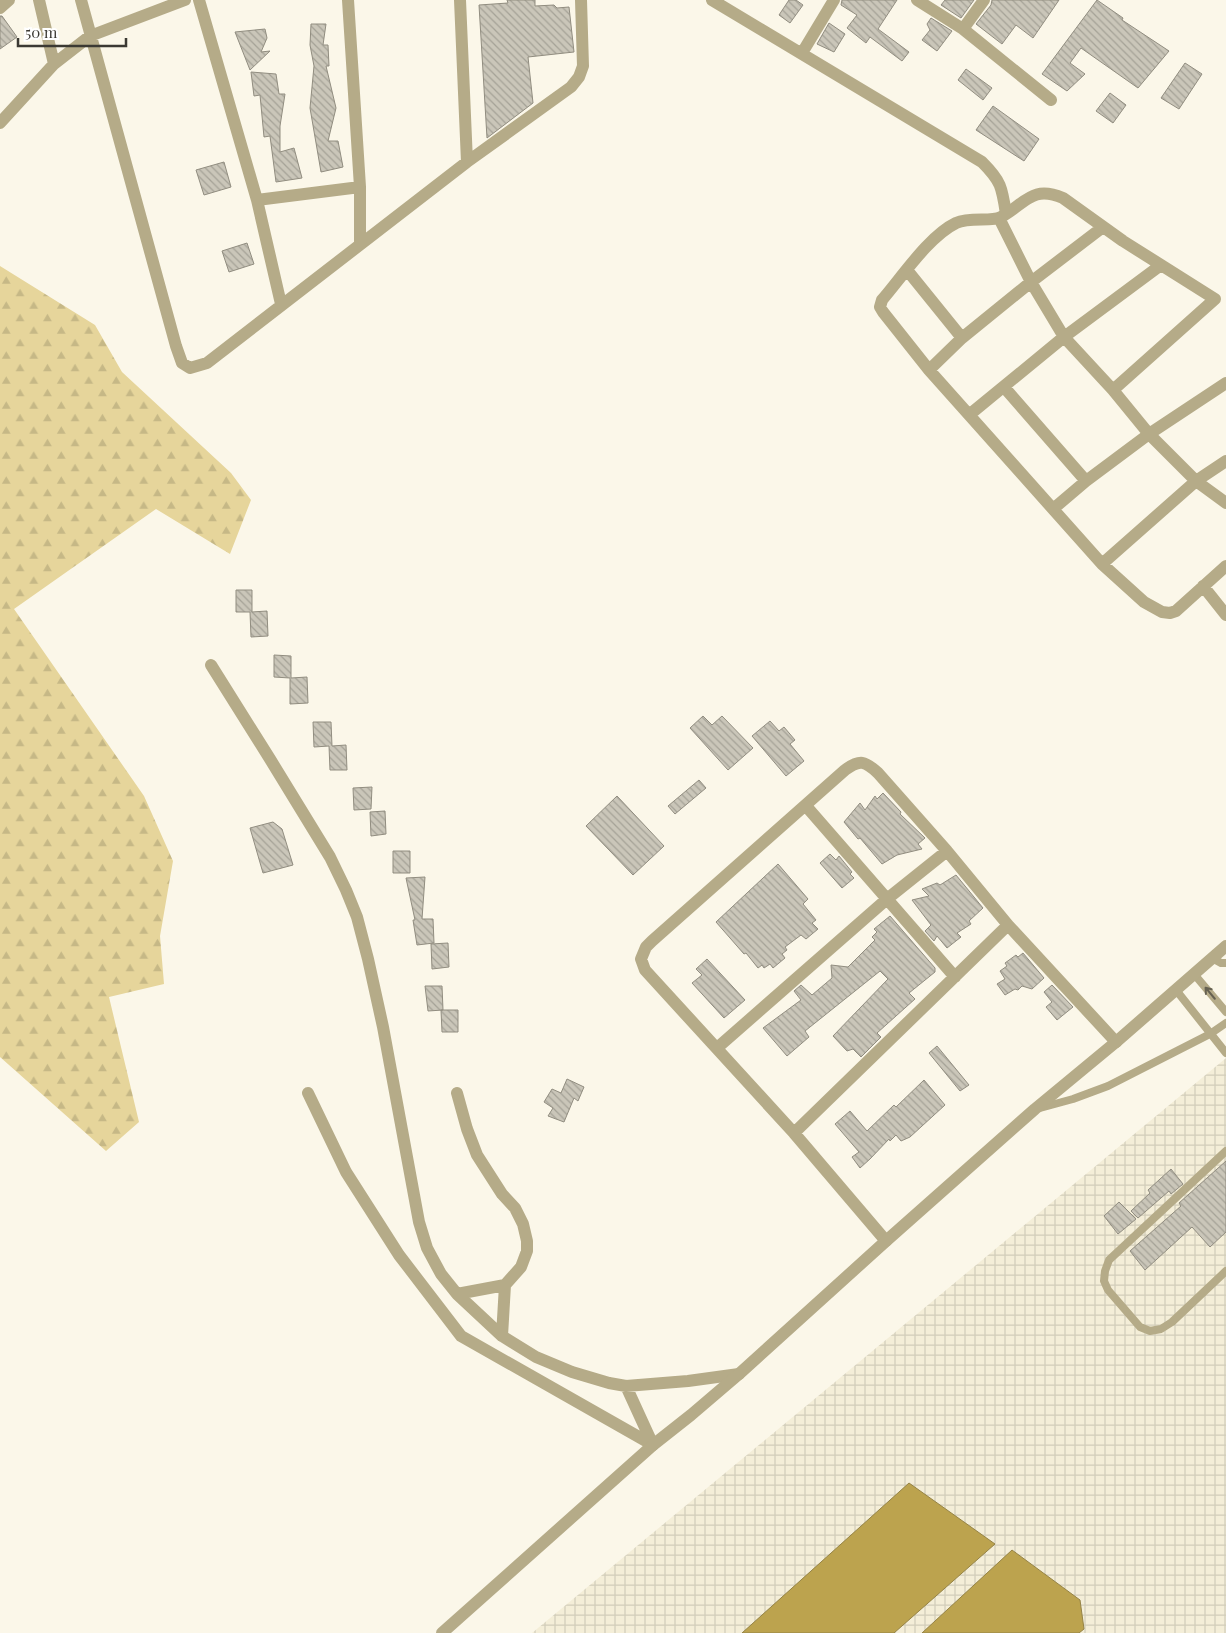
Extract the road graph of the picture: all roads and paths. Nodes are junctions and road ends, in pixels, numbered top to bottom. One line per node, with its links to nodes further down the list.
1 (9, 0): 14 (street)
2 (38, 0): 18 (street)
3 (81, 0): 16 (street)
4 (185, 0): 16 (street)
5 (199, 0): 23 (street)
6 (348, 0): 22 (street)
7 (460, 0): 21 (street)
8 (581, 0): 21 (street)
9 (712, 0): 13 (street)
10 (834, 0): 17 (street)
11 (917, 0): 15 (street)
12 (984, 0): 15 (street)
13 (726, 3): 17 (street)
14 (0, 8)
15 (963, 29): 19 (street)
16 (90, 36): 18 (street); 31 (street)
17 (802, 53): 24 (street)
18 (54, 64): 20 (street)
19 (1051, 100)
20 (0, 123)
21 (467, 162): 26 (street)
22 (360, 187): 23 (street); 26 (street)
23 (257, 200): 31 (street)
24 (1003, 216): 25 (street); 28 (street); 29 (street)
25 (1103, 227): 27 (street); 29 (street)
26 (360, 244): 31 (street)
27 (1161, 265): 30 (street); 32 (street)
28 (907, 270): 33 (street); 34 (street)
29 (1031, 282): 32 (street); 33 (street)
30 (1220, 301): 37 (street)
31 (281, 304)
32 (1064, 337): 36 (street); 37 (street)
33 (962, 338): 34 (street)
34 (929, 370): 38 (street)
35 (1226, 383): 39 (street)
36 (1004, 387): 38 (street); 41 (street)
37 (1112, 390): 39 (street)
38 (969, 416): 44 (street)
39 (1149, 434): 41 (street); 42 (street)
40 (1226, 461): 42 (street)
41 (1086, 481): 44 (street)
42 (1196, 481): 43 (street); 45 (street)
43 (1226, 504)
44 (1053, 509): 45 (street)
45 (1102, 564): 47 (street)
46 (1226, 566): 47 (street)
47 (1203, 586): 48 (street)
48 (1226, 615)
49 (211, 665): 74 (street)
50 (806, 806): 51 (street); 52 (street); 64 (street)
51 (947, 851): 52 (street); 53 (street)
52 (887, 900): 58 (street); 64 (street)
53 (1008, 925): 58 (street); 63 (street)
54 (1226, 946): 55 (street)
55 (1212, 958): 56 (lane); 57 (street)
56 (1226, 963)
57 (1194, 974): 59 (street); 60 (lane, one-way to 57)
58 (955, 977): 69 (street)
59 (1176, 990): 62 (lane); 63 (street)
60 (1226, 1012)
61 (1226, 1023): 62 (lane)
62 (1210, 1034): 65 (lane); 68 (lane)
63 (1116, 1042): 68 (street)
64 (717, 1048): 69 (street)
65 (1226, 1053)
66 (308, 1093): 78 (street)
67 (457, 1093): 73 (street)
68 (1036, 1109): 71 (street)
69 (794, 1133): 71 (street)
70 (1226, 1151): 72 (lane)
71 (886, 1241): 76 (street)
72 (1226, 1271)
73 (506, 1285): 74 (street); 75 (street)
74 (457, 1294): 75 (street)
75 (502, 1336): 77 (street)
76 (739, 1374): 77 (street); 78 (street)
77 (626, 1386): 78 (street)
78 (653, 1445): 79 (street)
79 (442, 1633)

